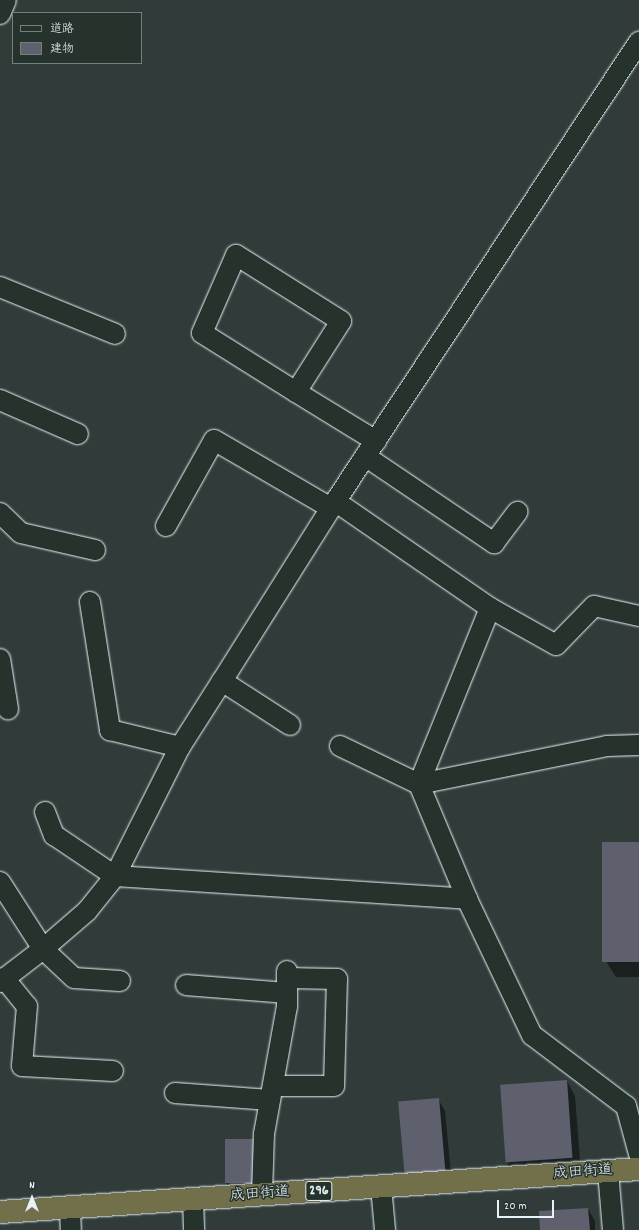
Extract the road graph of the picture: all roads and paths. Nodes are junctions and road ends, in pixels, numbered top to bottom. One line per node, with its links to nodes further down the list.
1 (6, 0): 2 (street)
2 (0, 14)
3 (636, 53): 9 (street)
4 (0, 286): 5 (street)
5 (115, 334)
6 (296, 392): 6 (street); 9 (street)
7 (0, 400): 8 (street)
8 (78, 434)
9 (370, 448): 10 (street); 11 (street)
10 (333, 505): 13 (street); 16 (street); 19 (street)
11 (517, 512)
12 (0, 513): 14 (street)
13 (166, 526)
14 (94, 550)
15 (90, 602): 24 (street)
16 (490, 608): 17 (street); 25 (street)
17 (639, 616)
18 (0, 659): 20 (street)
19 (222, 681): 21 (street); 24 (street)
20 (8, 709)
21 (290, 725)
22 (639, 745): 25 (street)
23 (340, 746): 25 (street)
24 (180, 748): 27 (street)
25 (418, 784): 29 (street)
26 (45, 812): 27 (street)
27 (115, 876): 29 (street); 30 (street)
28 (1, 885): 30 (street)
29 (467, 899): 38 (street)
30 (43, 949): 31 (street); 32 (street)
31 (2, 980): 35 (street)
32 (120, 981)
33 (288, 981): 34 (street); 37 (street); 37 (street)
34 (186, 985)
35 (113, 1071)
36 (175, 1093): 37 (street)
37 (271, 1093): 42 (street)
38 (639, 1154)
39 (639, 1169): 40 (highway, 成田街道 / 296)
40 (608, 1171): 41 (highway, 成田街道 / 296); 49 (street)
41 (381, 1186): 42 (highway, 成田街道 / 296); 48 (street)
42 (262, 1194): 43 (highway, 成田街道 / 296)
43 (193, 1199): 44 (highway, 成田街道 / 296); 47 (street)
44 (70, 1207): 45 (highway, 成田街道 / 296); 46 (street)
45 (0, 1212)
46 (71, 1230)
47 (194, 1230)
48 (385, 1230)
49 (613, 1230)

